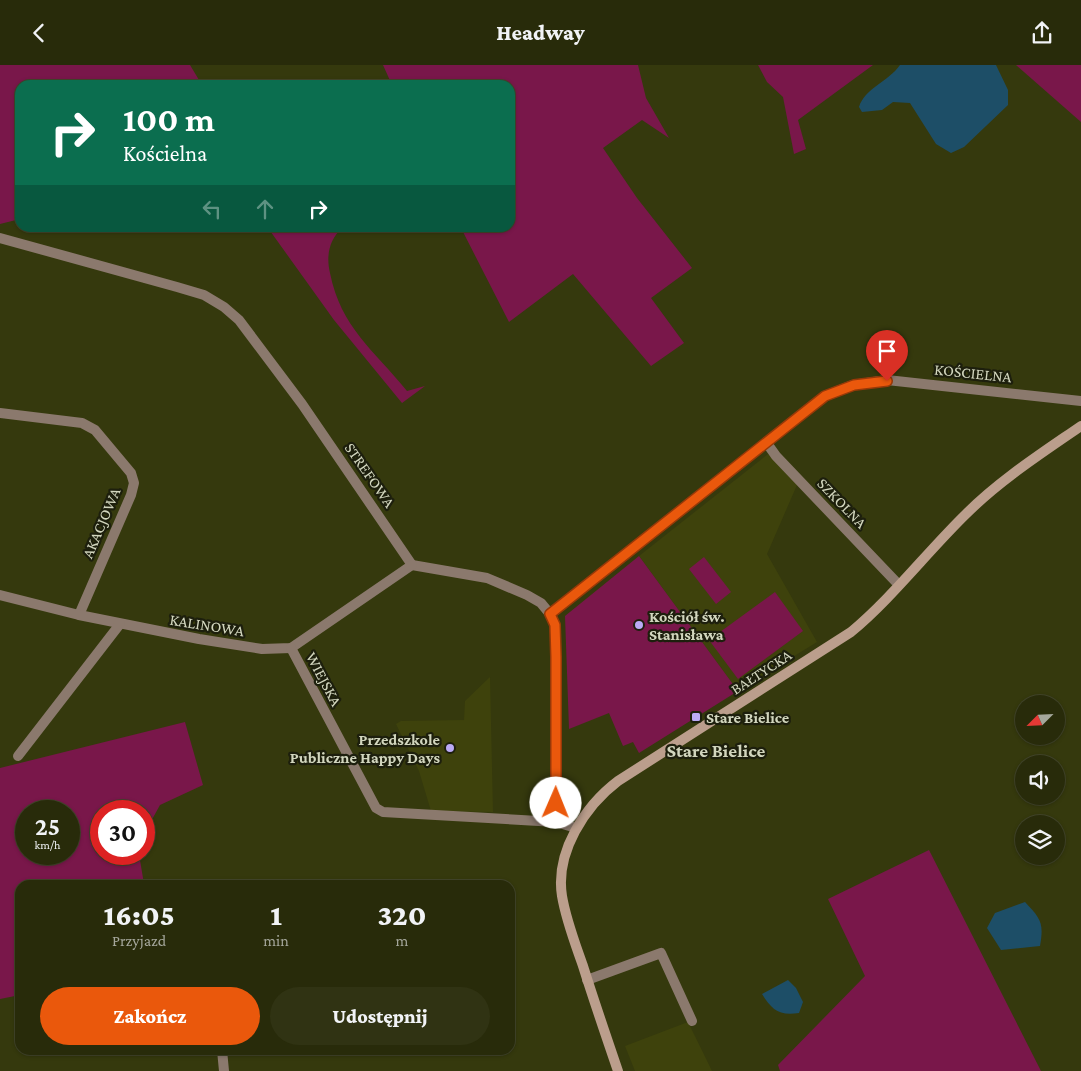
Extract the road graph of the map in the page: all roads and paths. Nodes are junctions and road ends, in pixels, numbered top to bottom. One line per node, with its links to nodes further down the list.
1 (0, 238): 6 (street, STREFOWA)
2 (1081, 401): 5 (street, KOŚCIELNA)
3 (0, 413): 10 (street, AKACJOWA)
4 (1081, 425): 7 (street, BAŁTYCKA)
5 (766, 442): 7 (street, SZKOLNA); 9 (street, KOŚCIELNA)
6 (412, 565): 9 (street); 12 (street, WIEJSKA)
7 (898, 584): 15 (street, BAŁTYCKA)
8 (0, 595): 10 (street, KALINOWA)
9 (550, 614): 14 (street)
10 (79, 615): 11 (street, KALINOWA)
11 (120, 624): 12 (street, KALINOWA); 13 (street)
12 (291, 648): 14 (street, WIEJSKA)
13 (18, 757)
14 (556, 822): 15 (street, WIEJSKA)
15 (576, 828): 16 (street, BAŁTYCKA)
16 (587, 980): 17 (street); 20 (street, BAŁTYCKA)
17 (692, 1021)
18 (222, 1055): 19 (street)
19 (224, 1071)
20 (618, 1071)

